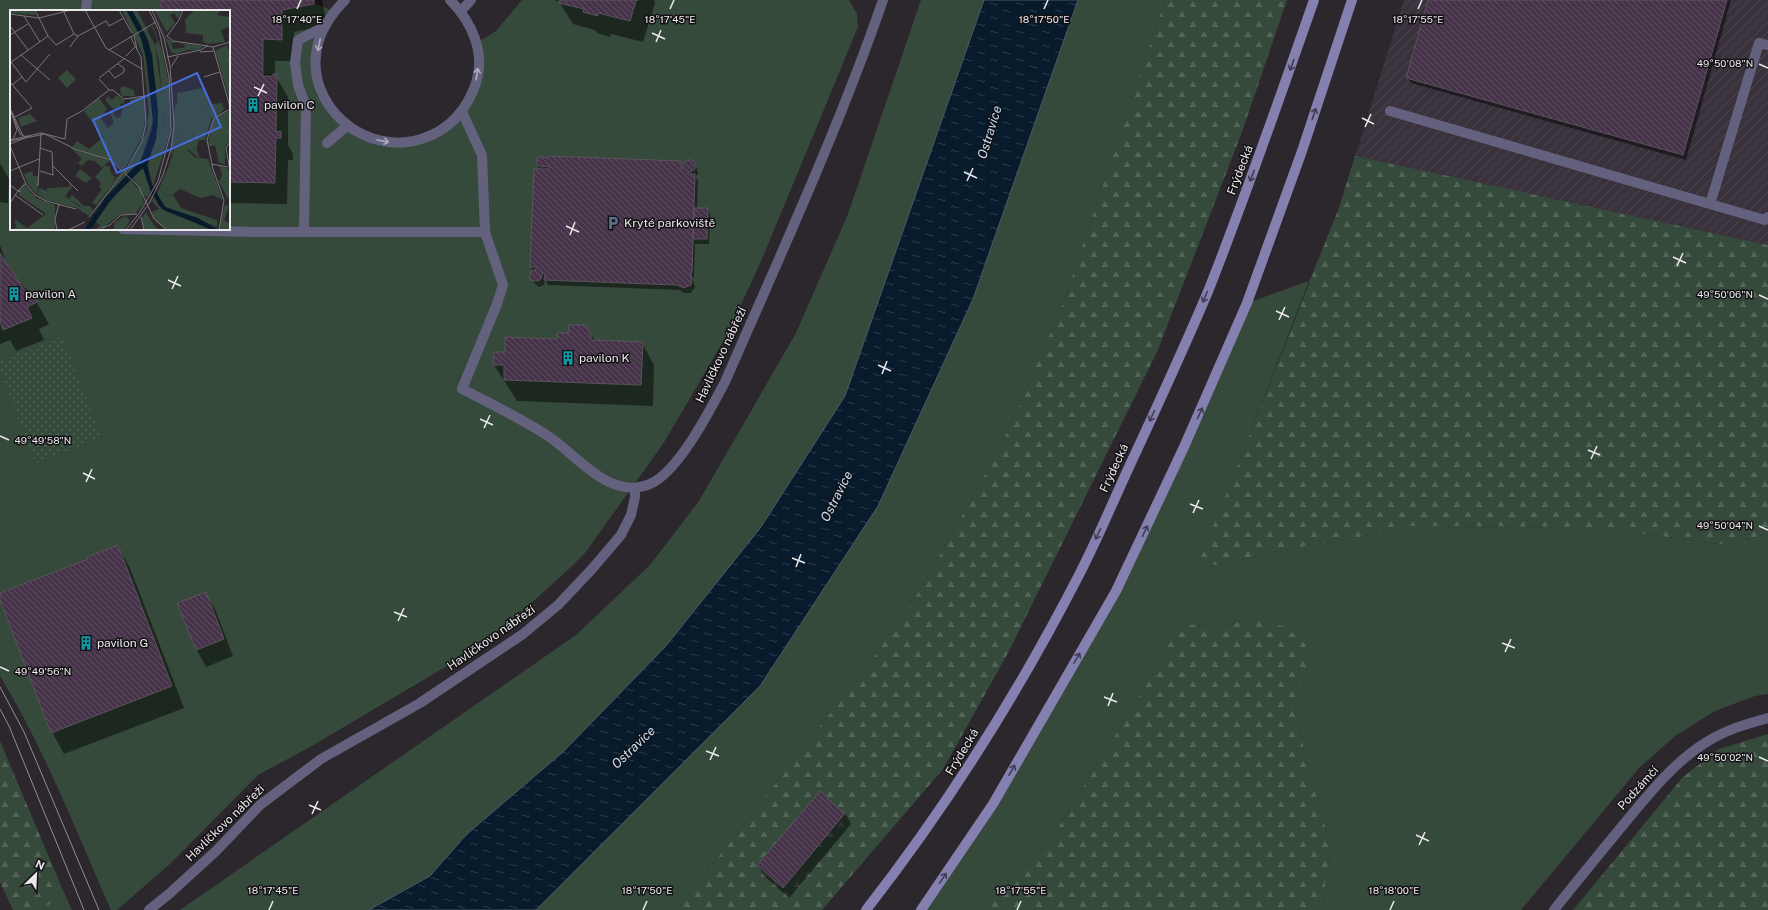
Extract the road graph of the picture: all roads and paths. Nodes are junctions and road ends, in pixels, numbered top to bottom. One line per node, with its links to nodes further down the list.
1 (87, 0): 8 (street)
2 (345, 0): 10 (street)
3 (450, 0): 9 (street)
4 (471, 0): 9 (street)
5 (883, 0): 21 (street, Havlíčkovo nábřeží)
6 (1314, 0): 24 (main road, Frýdecká, one-way to 24)
7 (1352, 0): 25 (main road, one-way to 7)
8 (86, 10)
9 (461, 11): 13 (street, one-way to 9)
10 (324, 27): 14 (street, one-way to 14); 19 (street)
11 (1768, 45): 16 (street)
12 (1390, 111): 16 (street)
13 (462, 112): 14 (street, one-way to 13); 20 (street)
14 (348, 126): 15 (street)
15 (327, 143)
16 (1710, 204): 17 (street)
17 (1768, 217)
18 (214, 230): 19 (street)
19 (304, 231): 20 (street)
20 (484, 232): 21 (street)
21 (635, 488): 23 (street, Havlíčkovo nábřeží)
22 (1768, 718): 26 (street, Podzámčí)
23 (150, 910)
24 (866, 910)
25 (921, 910)
26 (1554, 910)

